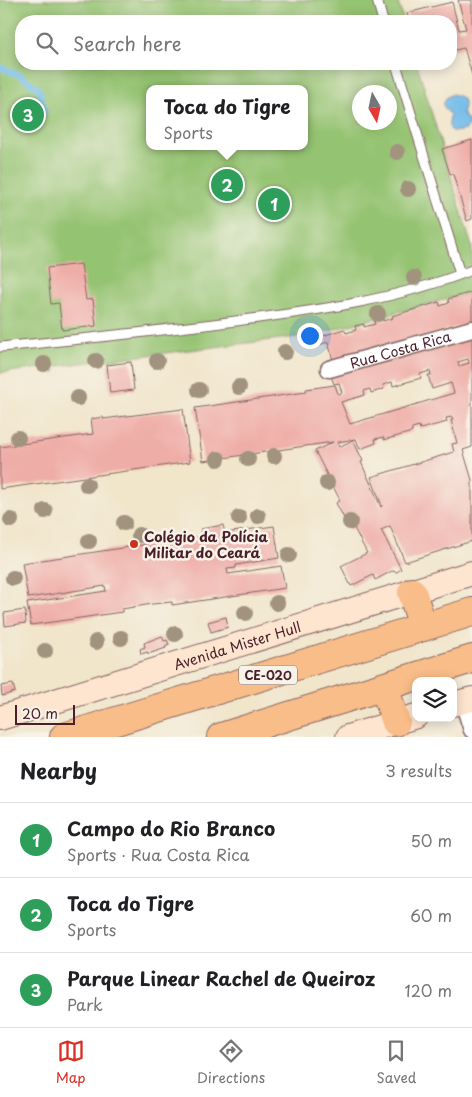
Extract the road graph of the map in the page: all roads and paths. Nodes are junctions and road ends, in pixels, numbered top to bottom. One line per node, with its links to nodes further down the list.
1 (377, 0): 2 (lane)
2 (382, 15)
3 (398, 70): 5 (lane)
4 (472, 270): 5 (lane)
5 (460, 274): 7 (lane)
6 (472, 329): 8 (street, Rua Costa Rica)
7 (1, 348)
8 (329, 369)
9 (472, 573): 10 (main road, Avenida Mister Hull)
10 (412, 592): 12 (highway); 16 (main road, Avenida Mister Hull)
11 (472, 612): 12 (highway, CE-020)
12 (423, 627): 19 (highway, CE-020)
13 (472, 659): 14 (highway)
14 (384, 687): 17 (highway); 20 (highway)
15 (463, 701): 18 (street)
16 (0, 718)
17 (406, 719): 21 (main road)
18 (472, 730)
19 (64, 737)
20 (221, 737)
21 (348, 737)

